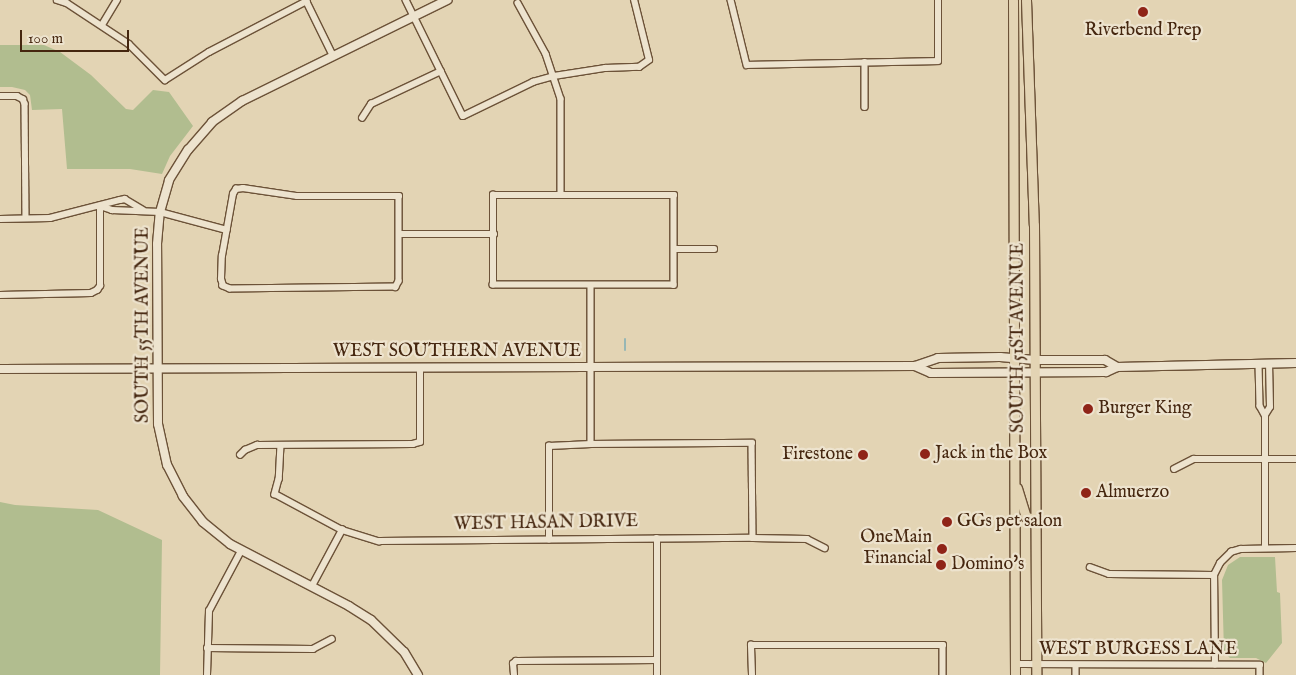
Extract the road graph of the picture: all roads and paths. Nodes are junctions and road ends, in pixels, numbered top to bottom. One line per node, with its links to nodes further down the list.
1 (57, 0): 13 (street)
2 (117, 0): 13 (street)
3 (406, 0): 12 (street)
4 (447, 0): 12 (main road, SOUTH 55TH AVENUE)
5 (634, 0): 17 (street)
6 (731, 0): 15 (street)
7 (938, 0): 15 (street)
8 (1013, 0): 21 (main road, SOUTH 51ST AVENUE)
9 (1026, 0): 22 (main road, SOUTH 51ST AVENUE)
10 (306, 1): 13 (street); 14 (street)
11 (518, 3): 17 (street)
12 (414, 16): 14 (main road, SOUTH 55TH AVENUE); 16 (street)
13 (102, 25)
14 (333, 56): 28 (main road, SOUTH 55TH AVENUE)
15 (865, 62): 19 (street)
16 (441, 71): 17 (street); 20 (street)
17 (554, 76): 23 (street)
18 (0, 96): 30 (street)
19 (865, 107)
20 (362, 118)
21 (1014, 127): 22 (main road); 38 (main road, SOUTH 51ST AVENUE)
22 (1029, 127): 39 (main road, SOUTH 51ST AVENUE)
23 (561, 195): 33 (street); 34 (street)
24 (120, 200): 25 (street); 26 (street); 27 (street)
25 (100, 206): 26 (street); 30 (street); 37 (street)
26 (120, 210): 27 (street)
27 (143, 210): 28 (street)
28 (160, 212): 31 (street); 46 (main road, SOUTH 55TH AVENUE)
29 (0, 218): 30 (street)
30 (26, 218)
31 (226, 230): 32 (street); 32 (street)
32 (399, 234): 33 (street)
33 (494, 234): 36 (street)
34 (674, 249): 35 (street); 36 (street)
35 (714, 249)
36 (591, 286): 44 (street)
37 (0, 295)
38 (1015, 358): 39 (main road, WEST SOUTHERN AVENUE); 43 (main road, WEST SOUTHERN AVENUE); 49 (main road, SOUTH 51ST AVENUE)
39 (1035, 360): 45 (main road, WEST SOUTHERN AVENUE); 50 (main road, SOUTH 51ST AVENUE)
40 (1296, 363): 42 (main road, WEST SOUTHERN AVENUE)
41 (1259, 364): 42 (main road, WEST SOUTHERN AVENUE); 45 (main road, WEST SOUTHERN AVENUE); 51 (street)
42 (1269, 364): 51 (street)
43 (915, 366): 44 (main road, WEST SOUTHERN AVENUE); 49 (main road, WEST SOUTHERN AVENUE)
44 (591, 367): 47 (main road, WEST SOUTHERN AVENUE); 52 (street)
45 (1117, 367): 50 (main road, WEST SOUTHERN AVENUE)
46 (157, 368): 47 (main road, WEST SOUTHERN AVENUE); 48 (main road, WEST SOUTHERN AVENUE); 67 (main road, SOUTH 55TH AVENUE)
47 (420, 368): 53 (street)
48 (0, 369)
49 (1015, 372): 50 (main road, WEST SOUTHERN AVENUE); 58 (main road, SOUTH 51ST AVENUE)
50 (1035, 372): 59 (main road, SOUTH 51ST AVENUE)
51 (1265, 415): 55 (street)
52 (591, 444): 62 (street); 63 (street)
53 (281, 445): 54 (street); 60 (street, WEST HASAN DRIVE)
54 (240, 455)
55 (1265, 459): 56 (street); 57 (street); 65 (street)
56 (1296, 459)
57 (1174, 469)
58 (1014, 481): 59 (main road); 74 (main road, SOUTH 51ST AVENUE)
59 (1036, 519): 75 (main road, SOUTH 51ST AVENUE)
60 (342, 530): 63 (street, WEST HASAN DRIVE); 70 (street)
61 (657, 538): 62 (street, WEST HASAN DRIVE); 63 (street, WEST HASAN DRIVE); 73 (street)
62 (753, 538): 64 (street, WEST HASAN DRIVE)
63 (548, 540)
64 (825, 548)
65 (1265, 548): 66 (street); 69 (street)
66 (1296, 548)
67 (241, 551): 70 (main road, SOUTH 55TH AVENUE); 72 (street)
68 (1090, 567): 69 (street)
69 (1214, 575): 77 (street)
70 (312, 586): 79 (main road, SOUTH 55TH AVENUE)
71 (332, 639): 72 (street)
72 (206, 648): 78 (street)
73 (657, 660): 80 (street); 81 (street)
74 (1015, 664): 75 (street, WEST BURGESS LANE); 84 (main road, SOUTH 51ST AVENUE)
75 (1036, 665): 76 (street, WEST BURGESS LANE); 85 (main road, SOUTH 51ST AVENUE)
76 (1076, 665): 77 (street, WEST BURGESS LANE); 86 (street)
77 (1215, 665): 87 (street, WEST BURGESS LANE)
78 (207, 675)
79 (418, 675)
80 (514, 675)
81 (657, 675)
82 (752, 675): 83 (street)
83 (943, 675)
84 (1015, 675)
85 (1036, 675)
86 (1076, 675)
87 (1260, 675)

